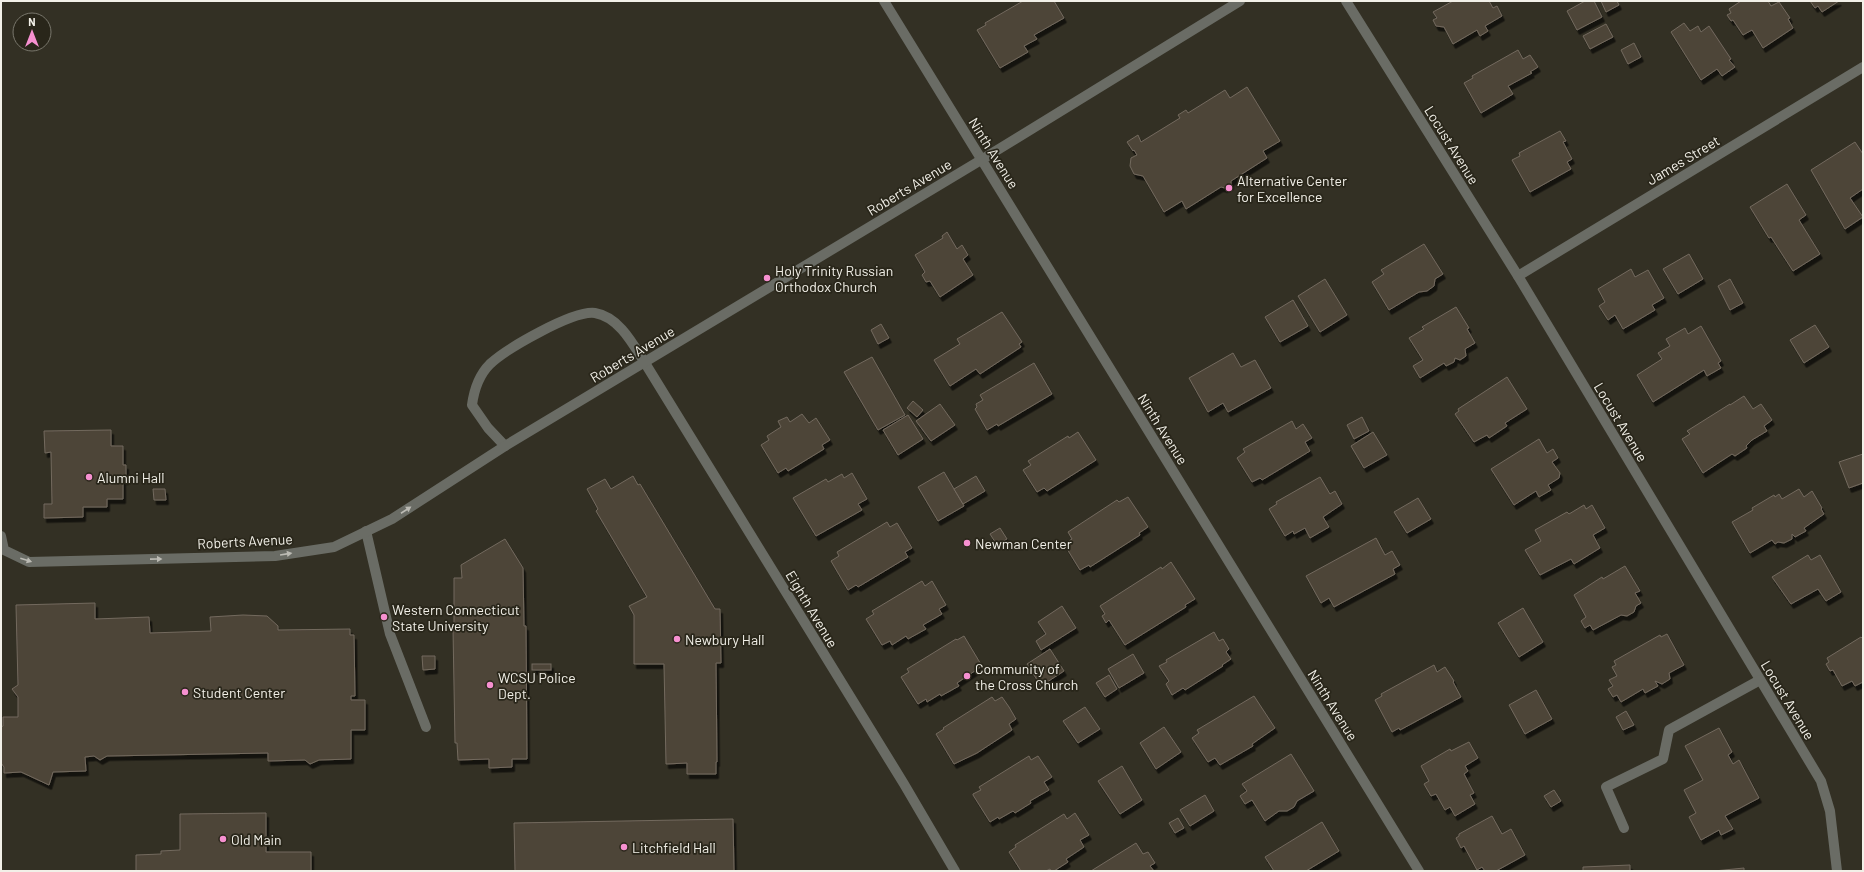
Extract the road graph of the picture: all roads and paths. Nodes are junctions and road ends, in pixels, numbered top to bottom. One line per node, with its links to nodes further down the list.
1 (884, 1): 5 (street, Ninth Avenue)
2 (1240, 1): 5 (street, Roberts Avenue)
3 (1346, 1): 6 (street, Locust Avenue)
4 (1863, 67): 6 (street, James Street)
5 (981, 160): 7 (street, Roberts Avenue); 15 (street, Ninth Avenue)
6 (1518, 276): 11 (street, Locust Avenue)
7 (645, 363): 8 (street, Roberts Avenue); 8 (street, Eighth Avenue); 14 (street, Eighth Avenue)
8 (505, 446): 9 (street, Roberts Avenue, one-way to 8)
9 (366, 532): 10 (street, Roberts Avenue, one-way to 9); 12 (street)
10 (1, 536)
11 (1760, 680): 13 (street); 16 (street, Locust Avenue)
12 (426, 727)
13 (1624, 828)
14 (955, 871)
15 (1419, 871)
16 (1837, 871)

